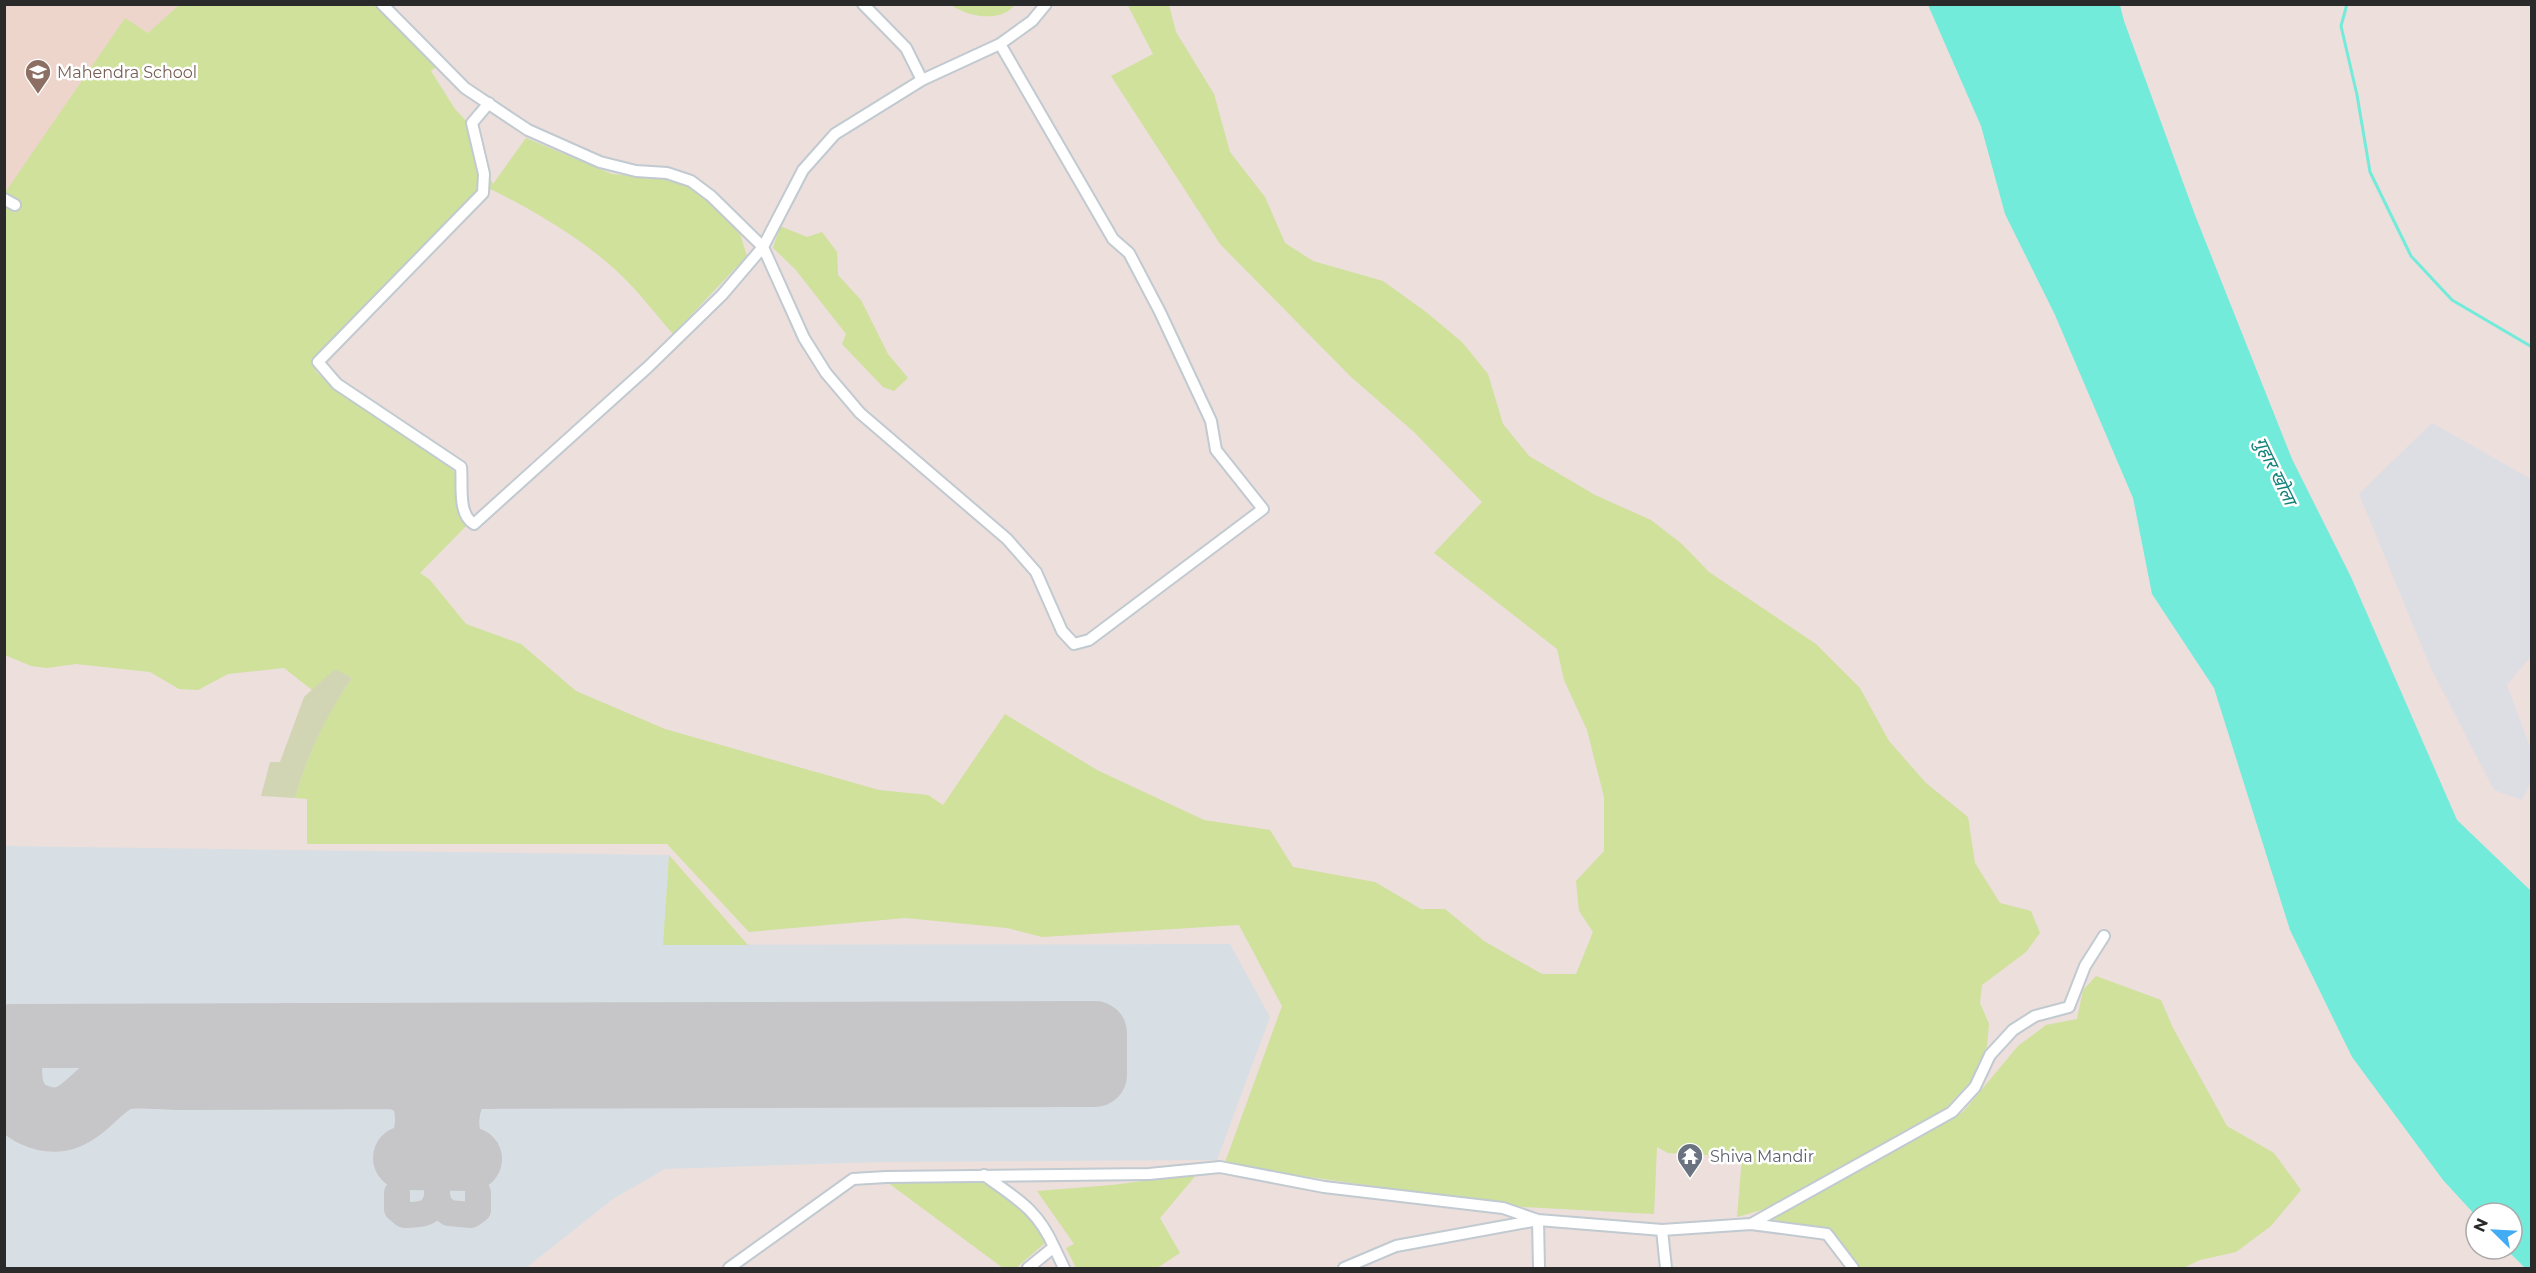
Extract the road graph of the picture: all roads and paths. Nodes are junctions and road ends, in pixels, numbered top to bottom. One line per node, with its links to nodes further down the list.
1 (382, 4): 6 (street)
2 (862, 4): 5 (street)
3 (1046, 4): 4 (street)
4 (999, 44): 5 (street); 7 (street)
5 (922, 80): 7 (street)
6 (489, 103): 7 (street); 7 (street)
7 (763, 247)
8 (2104, 936): 11 (street)
9 (984, 1175): 10 (street); 13 (street); 14 (street)
10 (1538, 1220): 12 (street); 17 (street); 18 (street)
11 (1751, 1224): 12 (street); 20 (street)
12 (1662, 1230): 19 (street)
13 (1054, 1247): 15 (street); 16 (street)
14 (729, 1269)
15 (1028, 1269)
16 (1064, 1269)
17 (1344, 1269)
18 (1539, 1269)
19 (1666, 1269)
20 (1853, 1269)

